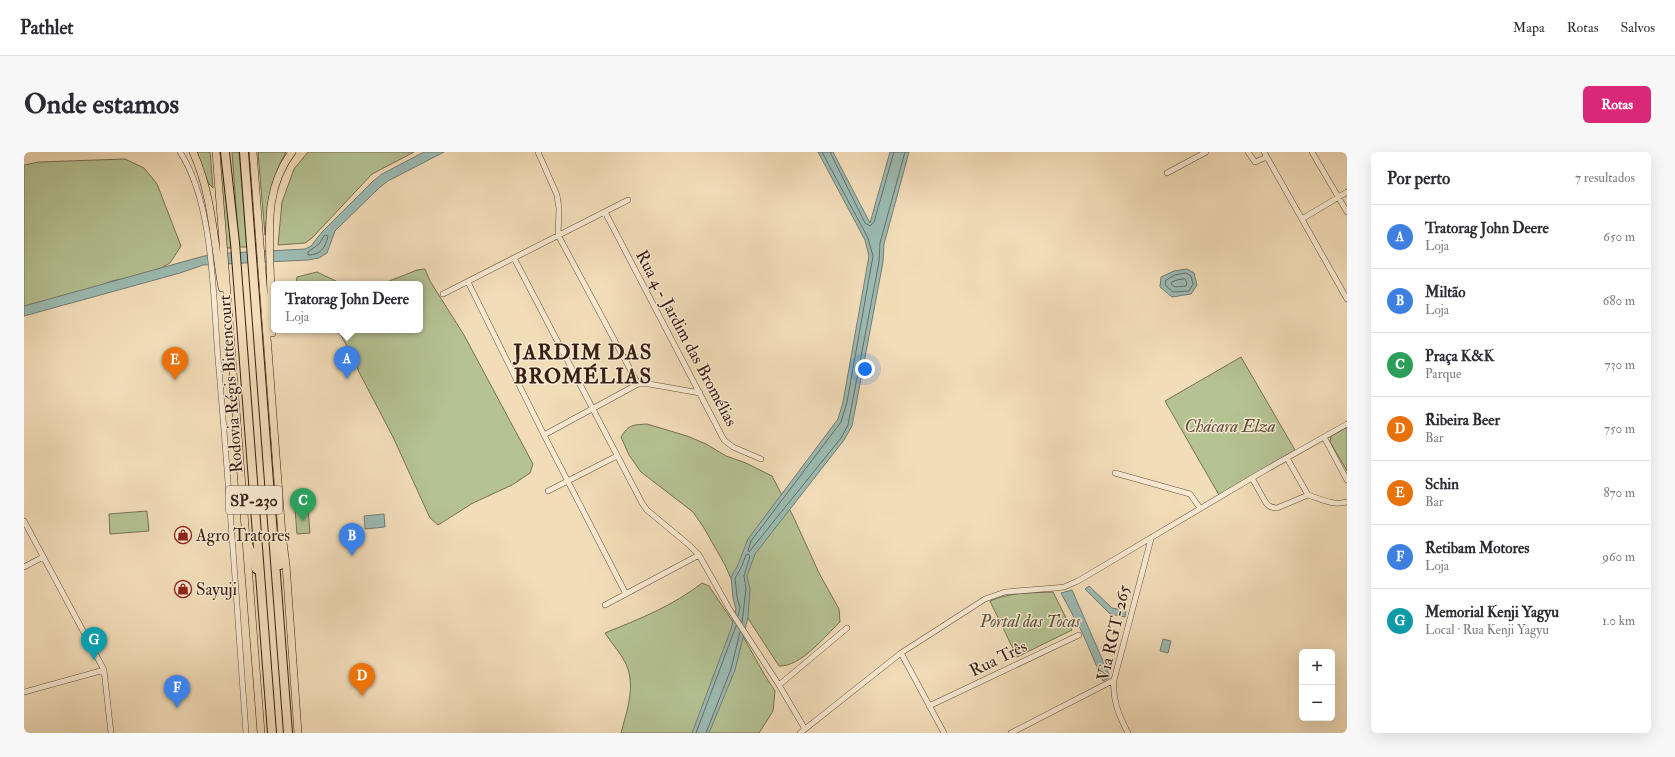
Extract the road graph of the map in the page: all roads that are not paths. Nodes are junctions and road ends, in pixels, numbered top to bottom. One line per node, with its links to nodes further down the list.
1 (180, 152): 21 (street)
2 (193, 152): 21 (main road)
3 (216, 152): 23 (main road)
4 (225, 152): 55 (highway, Rodovia Régis Bittencourt / SP-230)
5 (244, 152): 56 (highway, Rodovia Régis Bittencourt / SP-230)
6 (253, 152): 31 (main road)
7 (292, 152): 28 (main road)
8 (538, 152): 20 (street)
9 (1206, 152): 13 (street)
10 (1248, 152): 12 (street)
11 (1312, 152): 15 (street)
12 (1265, 154): 19 (street)
13 (1167, 173)
14 (1347, 192): 15 (street)
15 (1338, 198): 18 (street); 19 (street)
16 (628, 200): 17 (street)
17 (605, 212): 20 (street); 32 (street, Rua 4 - Jardim das Bromélias)
18 (1347, 212)
19 (1302, 219): 25 (street)
20 (558, 235): 22 (street); 30 (street)
21 (211, 245): 23 (main road)
22 (514, 258): 24 (street); 33 (street)
23 (218, 267): 50 (main road); 69 (street)
24 (468, 282): 26 (street); 35 (street)
25 (1345, 289): 27 (street)
26 (443, 294)
27 (1347, 299)
28 (271, 325)
29 (271, 333): 31 (main road)
30 (638, 384): 32 (street); 33 (street)
31 (272, 387): 49 (main road)
32 (700, 392): 39 (street, Rua 4 - Jardim das Bromélias)
33 (593, 409): 35 (street); 37 (street)
34 (1347, 424): 36 (street)
35 (544, 435): 43 (street)
36 (1324, 437): 38 (street); 42 (street)
37 (617, 456): 43 (street); 52 (street)
38 (1287, 458): 41 (street); 45 (street)
39 (761, 459)
40 (1115, 474): 47 (street)
41 (1252, 478): 45 (street); 47 (street)
42 (1347, 480)
43 (567, 481): 44 (street); 57 (street)
44 (548, 491)
45 (1308, 494): 46 (street)
46 (1347, 502)
47 (1200, 508): 51 (street)
48 (24, 521): 53 (street)
49 (282, 536): 56 (highway); 73 (main road)
50 (246, 537): 55 (highway); 70 (main road)
51 (1150, 539): 61 (street); 63 (street, Via RGT-265)
52 (698, 555): 57 (street); 64 (street)
53 (43, 557): 54 (street); 62 (street)
54 (24, 567)
55 (260, 581): 71 (highway, Rodovia Régis Bittencourt / SP-230)
56 (278, 592): 72 (highway, Rodovia Régis Bittencourt / SP-230)
57 (626, 594): 58 (street)
58 (605, 605)
59 (847, 628): 64 (street)
60 (1079, 635): 66 (street, Rua Três)
61 (901, 653): 66 (street); 67 (street)
62 (104, 670): 65 (street); 68 (street)
63 (1114, 680): 76 (street); 77 (street, Via RGT-265)
64 (779, 685): 67 (street)
65 (24, 692)
66 (929, 706): 75 (street)
67 (805, 729): 74 (street)
68 (111, 733)
69 (246, 733)
70 (261, 733)
71 (272, 733)
72 (288, 733)
73 (298, 733)
74 (800, 733)
75 (944, 733)
76 (1011, 733)
77 (1128, 733)

